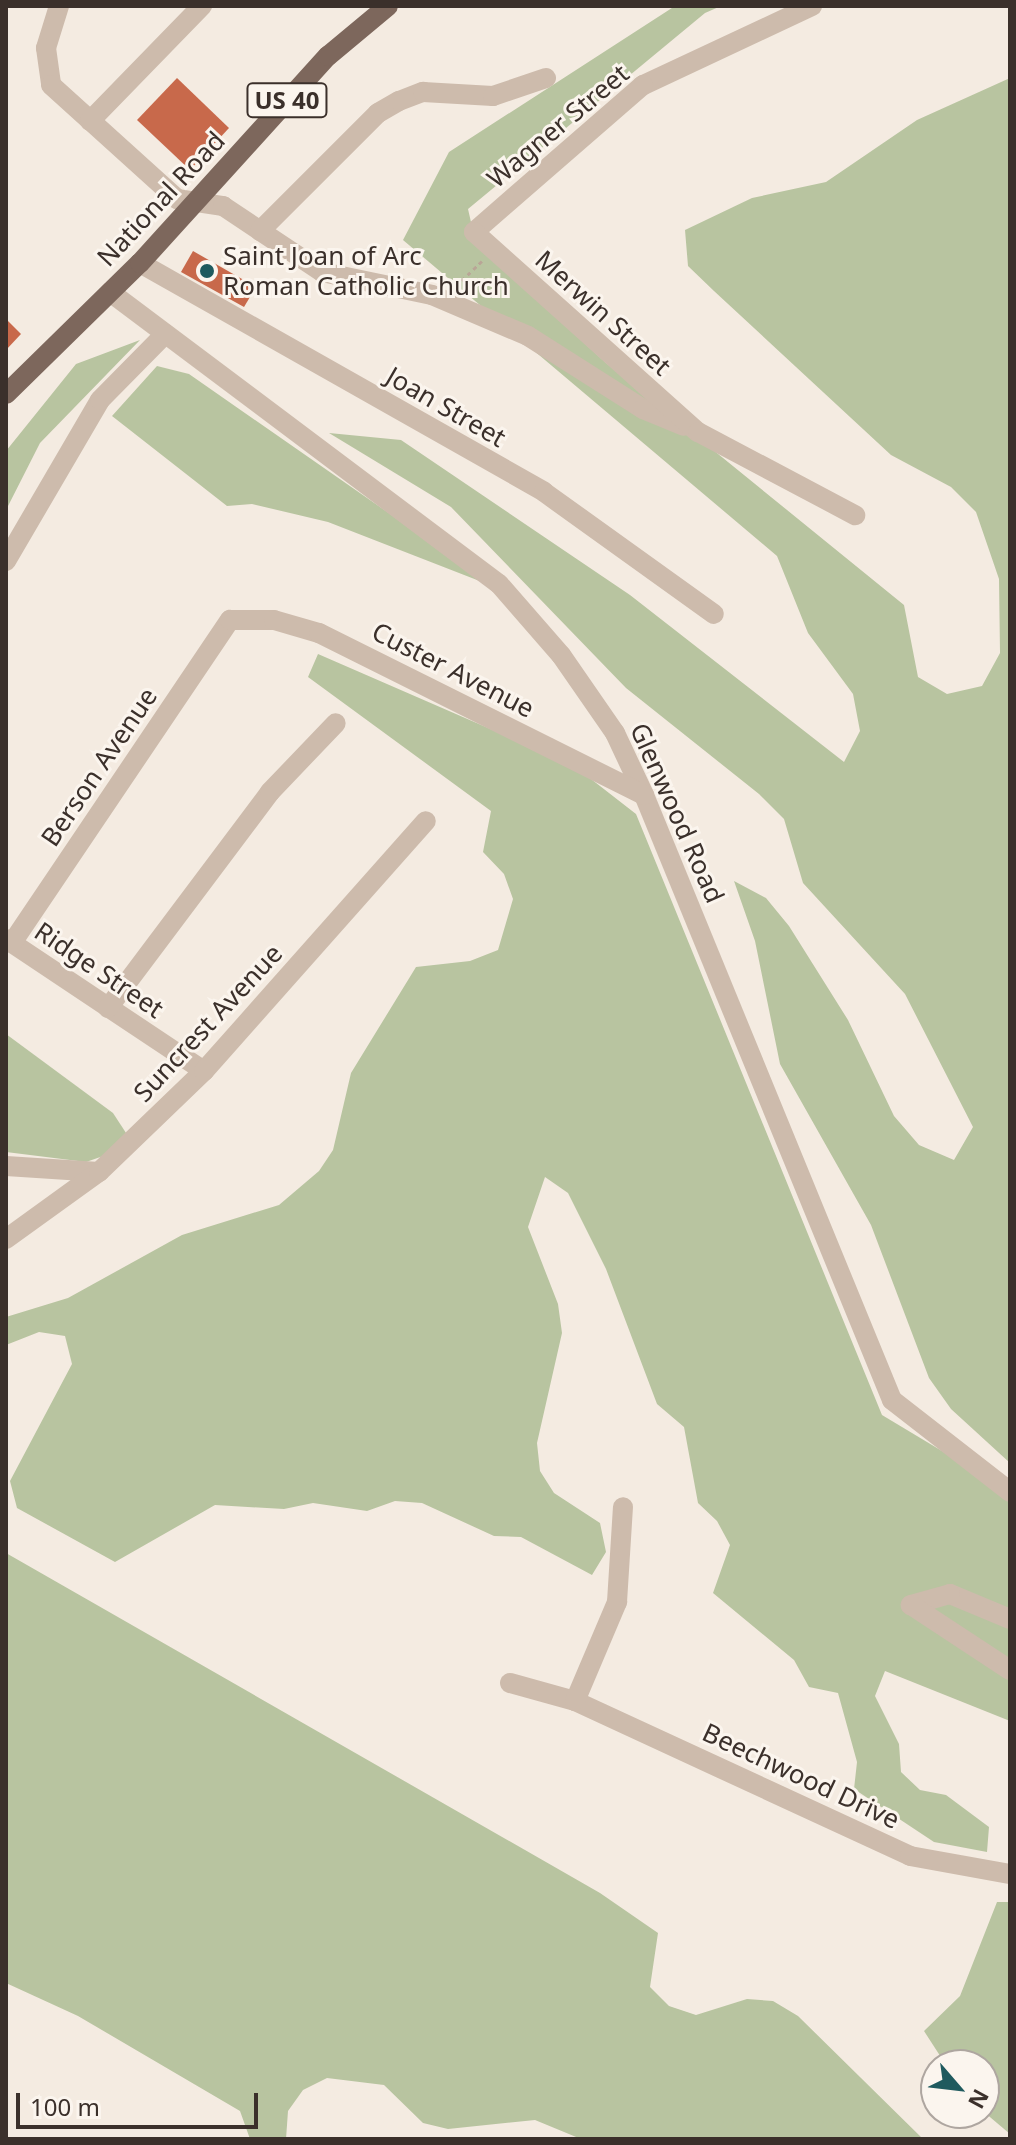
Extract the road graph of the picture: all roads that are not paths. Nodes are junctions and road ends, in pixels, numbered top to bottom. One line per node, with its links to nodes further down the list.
1 (59, 6): 6 (street, Merwin Street)
2 (202, 6): 6 (street)
3 (388, 6): 7 (main road, National Road / US 40)
4 (812, 6): 9 (street, Wagner Street)
5 (546, 78): 8 (street)
6 (90, 121): 7 (street, Merwin Street)
7 (193, 203): 8 (street, Merwin Street); 10 (main road, National Road / US 40)
8 (260, 231): 14 (street, Merwin Street)
9 (474, 232): 14 (street, Merwin Street)
10 (140, 263): 11 (main road, National Road / US 40); 17 (street, Joan Street)
11 (110, 292): 12 (street, Glenwood Road); 13 (main road, National Road / US 40)
12 (165, 334): 16 (street); 20 (street, Glenwood Road)
13 (6, 394)
14 (698, 432): 15 (street, Merwin Street)
15 (855, 515)
16 (6, 561)
17 (714, 614)
18 (230, 620): 20 (street, Custer Avenue); 22 (street, Berson Avenue)
19 (336, 723): 23 (street)
20 (644, 795): 28 (street, Glenwood Road)
21 (426, 821): 24 (street, Suncrest Avenue)
22 (9, 941): 23 (street, Ridge Street)
23 (108, 1008): 24 (street, Ridge Street)
24 (204, 1071): 26 (street, Suncrest Avenue)
25 (6, 1166): 26 (street)
26 (99, 1172): 27 (street, Suncrest Avenue)
27 (6, 1239)
28 (1010, 1492)
29 (623, 1507): 33 (street)
30 (1010, 1619): 31 (street)
31 (1010, 1670)
32 (510, 1683): 33 (street, Beechwood Drive)
33 (575, 1701): 34 (street, Beechwood Drive)
34 (1010, 1874)

